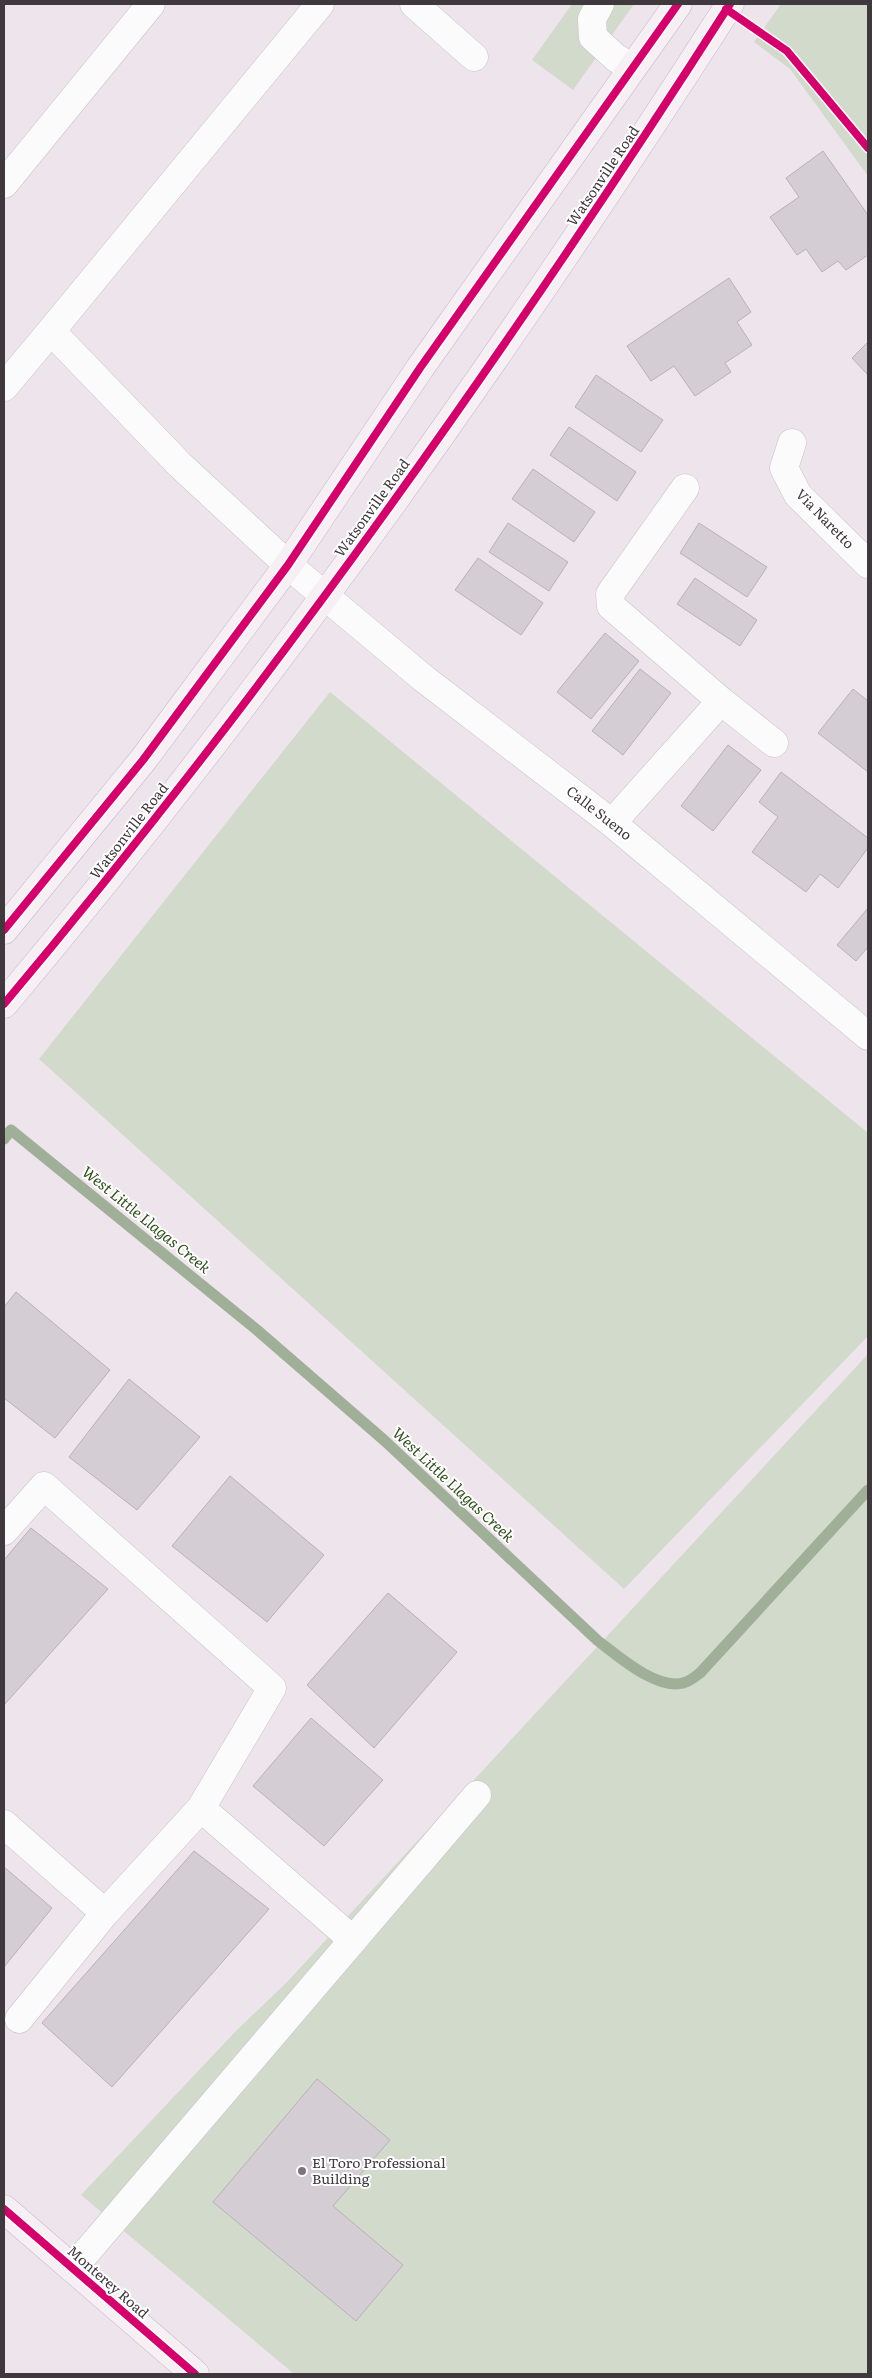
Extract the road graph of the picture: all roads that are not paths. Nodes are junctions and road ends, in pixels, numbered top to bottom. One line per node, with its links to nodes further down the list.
1 (151, 4): 9 (street)
2 (320, 4): 10 (street)
3 (414, 4): 7 (street)
4 (600, 4): 8 (street)
5 (678, 4): 8 (main road)
6 (730, 4): 16 (main road, Watsonville Road)
7 (474, 56)
8 (632, 67): 15 (main road)
9 (4, 184)
10 (52, 330): 11 (street); 15 (street, Calle Sueno)
11 (4, 387)
12 (792, 443): 14 (street, Via Naretto)
13 (685, 488): 17 (street)
14 (868, 564)
15 (288, 565): 16 (street, Calle Sueno); 20 (main road)
16 (325, 596): 19 (street, Calle Sueno); 21 (main road, Watsonville Road)
17 (721, 701): 18 (street); 19 (street)
18 (774, 744)
19 (612, 822): 22 (street, Calle Sueno)
20 (4, 930)
21 (4, 1004)
22 (868, 1036)
23 (4, 1531): 25 (street)
24 (478, 1795): 28 (street)
25 (201, 1808): 27 (street); 28 (street)
26 (4, 1824): 27 (street)
27 (105, 1913): 29 (street)
28 (354, 1940): 31 (street)
29 (19, 2019)
30 (4, 2209): 31 (main road, Monterey Road)
31 (73, 2268): 32 (main road, Monterey Road)
32 (195, 2374)

